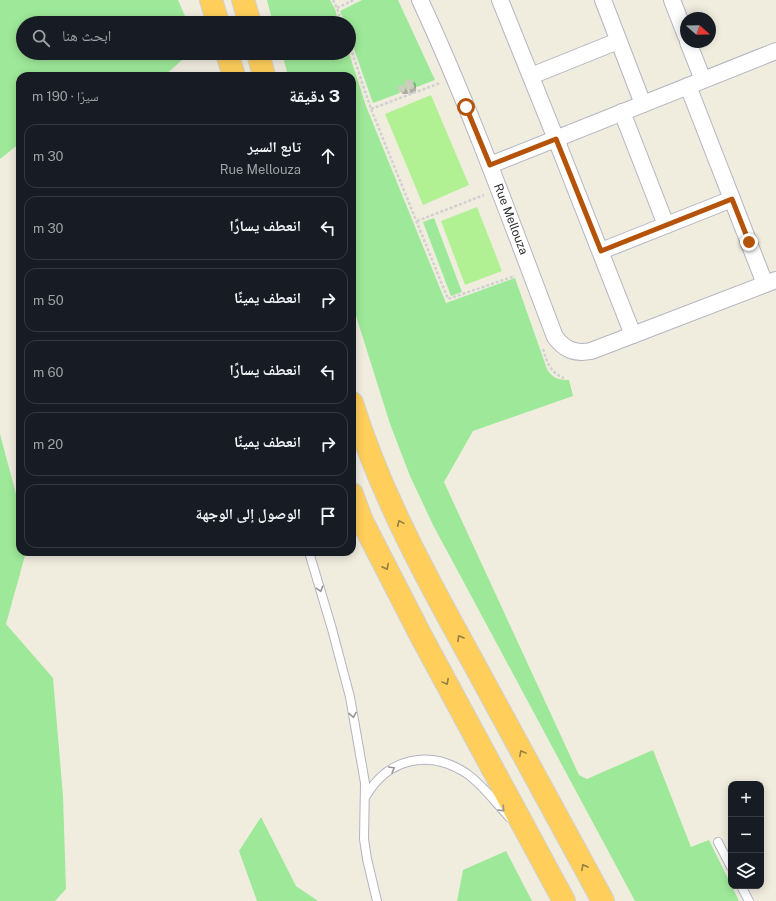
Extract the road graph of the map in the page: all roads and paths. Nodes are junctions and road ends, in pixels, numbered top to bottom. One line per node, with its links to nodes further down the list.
1 (211, 0): 10 (highway)
2 (243, 0): 11 (highway)
3 (333, 0): 9 (path)
4 (354, 0): 9 (path)
5 (420, 0): 30 (street, Rue Mellouza)
6 (500, 0): 22 (street)
7 (603, 0): 14 (street)
8 (672, 0): 13 (street)
9 (337, 8): 12 (path)
10 (216, 16)
11 (248, 16)
12 (340, 16)
13 (680, 21)
14 (618, 41): 22 (street); 26 (street)
15 (691, 48): 23 (street)
16 (776, 51): 23 (street)
17 (229, 60): 20 (highway)
18 (260, 60): 21 (highway)
19 (355, 60): 27 (path)
20 (233, 72)
21 (263, 72)
22 (530, 76): 29 (street)
23 (704, 80): 25 (street)
24 (440, 82): 27 (path)
25 (688, 86): 26 (street); 32 (street)
26 (643, 104): 28 (street)
27 (371, 109): 33 (path)
28 (622, 112): 29 (street); 34 (street)
29 (556, 139): 30 (street); 35 (street)
30 (490, 165): 38 (street, Rue Mellouza)
31 (486, 194): 33 (path)
32 (732, 199): 34 (street); 37 (street)
33 (417, 221): 36 (path)
34 (666, 225): 35 (street)
35 (601, 251): 38 (street)
36 (518, 275)
37 (771, 282): 38 (street, Rue Mellouza)
38 (633, 335)
39 (356, 415): 49 (highway, one-way to 39)
40 (356, 505): 43 (highway, one-way to 43)
41 (310, 556): 42 (lane, one-way to 42)
42 (365, 797): 43 (lane, one-way to 43); 47 (lane)
43 (530, 839): 48 (highway)
44 (718, 842): 45 (lane)
45 (728, 861)
46 (743, 889): 50 (lane)
47 (377, 901)
48 (564, 901)
49 (603, 901)
50 (749, 901)

